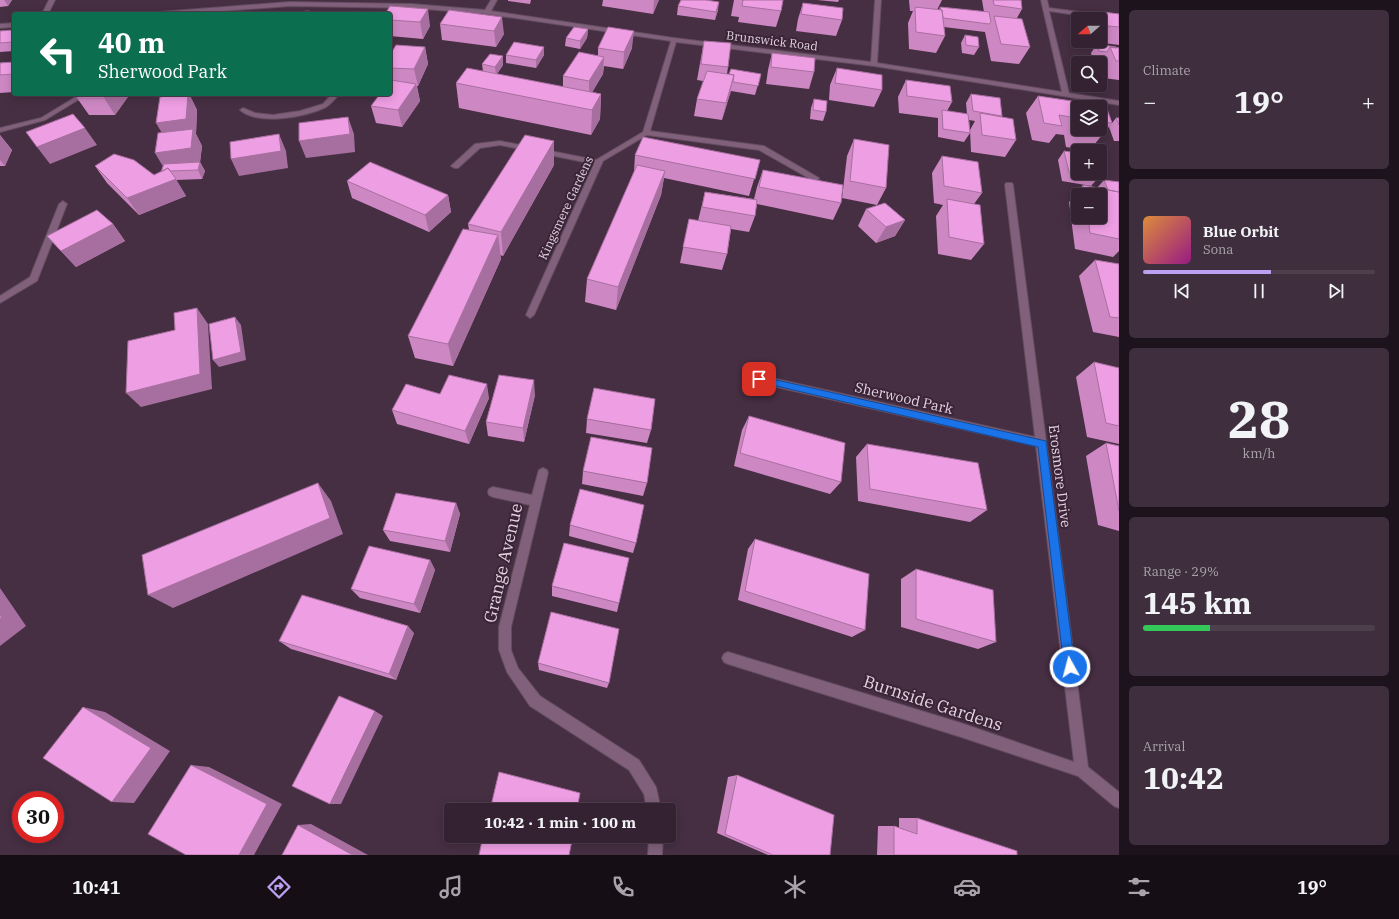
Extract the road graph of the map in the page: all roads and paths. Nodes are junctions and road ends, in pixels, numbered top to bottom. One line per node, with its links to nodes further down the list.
1 (52, 0): 8 (street)
2 (494, 0): 11 (street)
3 (878, 0): 16 (street)
4 (1044, 0): 7 (street)
5 (289, 2): 6 (street, Brunswick Road); 9 (street, Brunswick Road)
6 (367, 4): 10 (street); 11 (street, Brunswick Road)
7 (1046, 8): 12 (street); 17 (street)
8 (46, 12)
9 (181, 12)
10 (363, 12)
11 (487, 12): 15 (street, Brunswick Road)
12 (1119, 19)
13 (12, 25): 14 (street)
14 (0, 26)
15 (674, 40): 16 (street, Brunswick Road); 23 (street)
16 (874, 64): 17 (street, Brunswick Road)
17 (1066, 94): 20 (street, Brunswick Road)
18 (78, 96): 22 (street)
19 (334, 96): 21 (street)
20 (1119, 103)
21 (244, 110)
22 (0, 130)
23 (646, 133): 24 (street, Kingsmere Gardens); 26 (street)
24 (599, 163): 25 (street); 30 (street, Kingsmere Gardens)
25 (455, 166)
26 (816, 178)
27 (1009, 185): 32 (street, Erosmore Drive)
28 (63, 204): 29 (street)
29 (0, 300)
30 (530, 314)
31 (759, 379): 32 (street, Sherwood Park)
32 (1042, 444): 37 (street, Erosmore Drive)
33 (543, 473): 35 (street, Grange Avenue)
34 (493, 492): 35 (street)
35 (536, 501): 39 (street, Grange Avenue)
36 (728, 658): 37 (street, Burnside Gardens)
37 (1082, 771): 38 (street, Burnside Gardens)
38 (1119, 801)
39 (653, 803)
40 (656, 843): 41 (street)
41 (655, 855)

